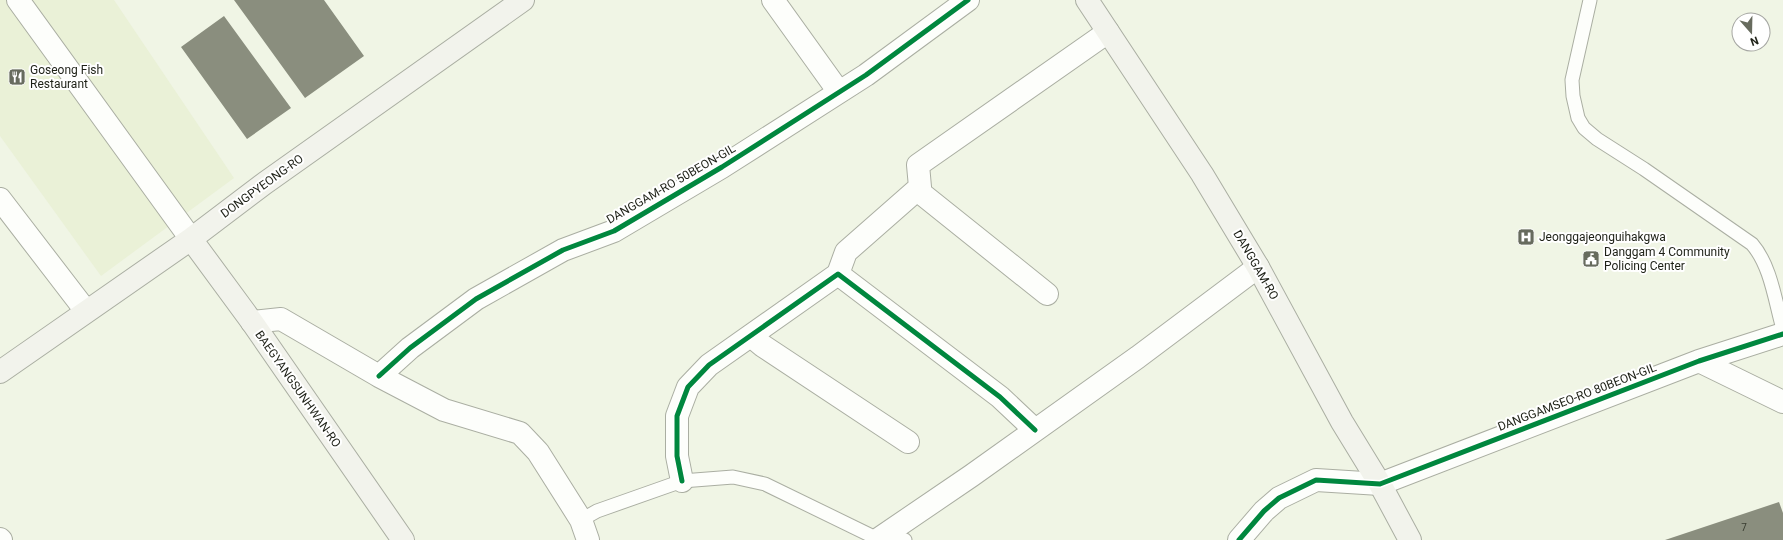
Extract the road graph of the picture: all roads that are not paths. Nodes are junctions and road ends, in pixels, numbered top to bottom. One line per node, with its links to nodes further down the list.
1 (18, 0): 11 (street)
2 (523, 0): 11 (main road, DONGPYEONG-RO)
3 (773, 0): 8 (street)
4 (968, 0): 8 (street, DANGGAM-RO 50BEON-GIL)
5 (1087, 0): 7 (main road, DANGGAM-RO)
6 (1590, 0): 17 (lane)
7 (1108, 32): 9 (street); 12 (main road, DANGGAM-RO)
8 (839, 92): 22 (street, DANGGAM-RO 50BEON-GIL)
9 (917, 190): 13 (street); 14 (street)
10 (0, 199): 15 (street)
11 (191, 239): 15 (main road, DONGPYEONG-RO); 16 (main road, BAEGYANGSUNHWAN-RO)
12 (1258, 267): 24 (street); 27 (main road, DANGGAM-RO)
13 (838, 274): 19 (street); 24 (street)
14 (1046, 294)
15 (86, 311): 21 (main road, DONGPYEONG-RO)
16 (252, 322): 22 (street); 29 (main road, BAEGYANGSUNHWAN-RO)
17 (1783, 329)
18 (1783, 334): 20 (street, DANGGAMSEO-RO 80BEON-GIL)
19 (751, 336): 25 (street); 26 (street)
20 (1699, 361): 23 (street); 27 (street, DANGGAMSEO-RO 80BEON-GIL)
21 (0, 372)
22 (379, 376): 28 (street)
23 (1783, 402)
24 (1036, 430): 31 (street)
25 (908, 442)
26 (682, 481): 28 (lane); 31 (lane)
27 (1380, 484): 33 (street); 34 (main road, DANGGAM-RO)
28 (580, 520): 30 (street)
29 (404, 540)
30 (588, 540)
31 (877, 540): 32 (lane)
32 (905, 540)
33 (1239, 540)
34 (1410, 540)

